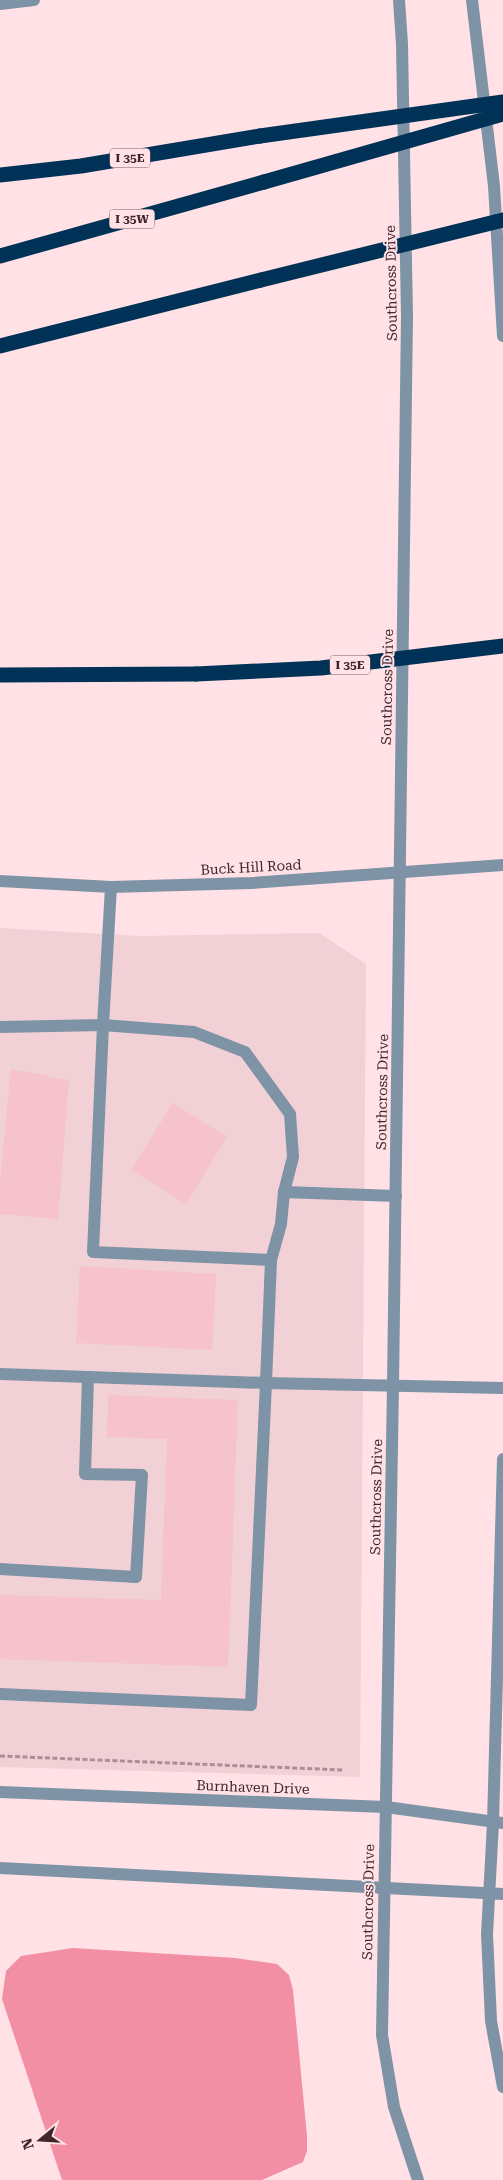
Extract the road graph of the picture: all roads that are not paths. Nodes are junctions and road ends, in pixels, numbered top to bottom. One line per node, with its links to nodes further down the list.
1 (34, 0): 4 (street)
2 (399, 0): 15 (street, Southcross Drive)
3 (472, 0): 10 (street)
4 (0, 4)
5 (503, 102): 7 (highway, I 35E, bridge)
6 (503, 114): 9 (highway, I 35W, bridge)
7 (0, 175)
8 (503, 220): 11 (highway, bridge)
9 (0, 256)
10 (503, 336)
11 (0, 346)
12 (503, 646): 13 (highway, I 35E, bridge)
13 (0, 675)
14 (503, 864): 15 (street, Buck Hill Road)
15 (399, 873): 17 (street, Buck Hill Road); 21 (street, Southcross Drive)
16 (0, 881): 17 (street, Buck Hill Road)
17 (110, 887): 18 (street)
18 (103, 1025): 19 (street); 20 (street); 22 (street)
19 (0, 1027)
20 (284, 1192): 21 (street); 22 (street)
21 (396, 1196): 26 (street, Southcross Drive)
22 (271, 1260): 25 (street)
23 (0, 1374): 24 (street)
24 (88, 1377): 25 (street); 29 (street)
25 (266, 1383): 26 (street); 30 (street)
26 (393, 1386): 27 (street); 32 (street, Southcross Drive)
27 (503, 1388)
28 (503, 1459): 33 (street)
29 (0, 1569)
30 (0, 1694)
31 (0, 1792): 32 (street, Burnhaven Drive)
32 (386, 1807): 33 (street, Burnhaven Drive); 35 (street, Southcross Drive)
33 (498, 1823): 36 (street)
34 (0, 1868): 35 (street)
35 (382, 1887): 36 (street); 39 (street, Southcross Drive)
36 (488, 1894): 37 (street); 38 (street)
37 (503, 1894)
38 (503, 2087)
39 (418, 2180)

